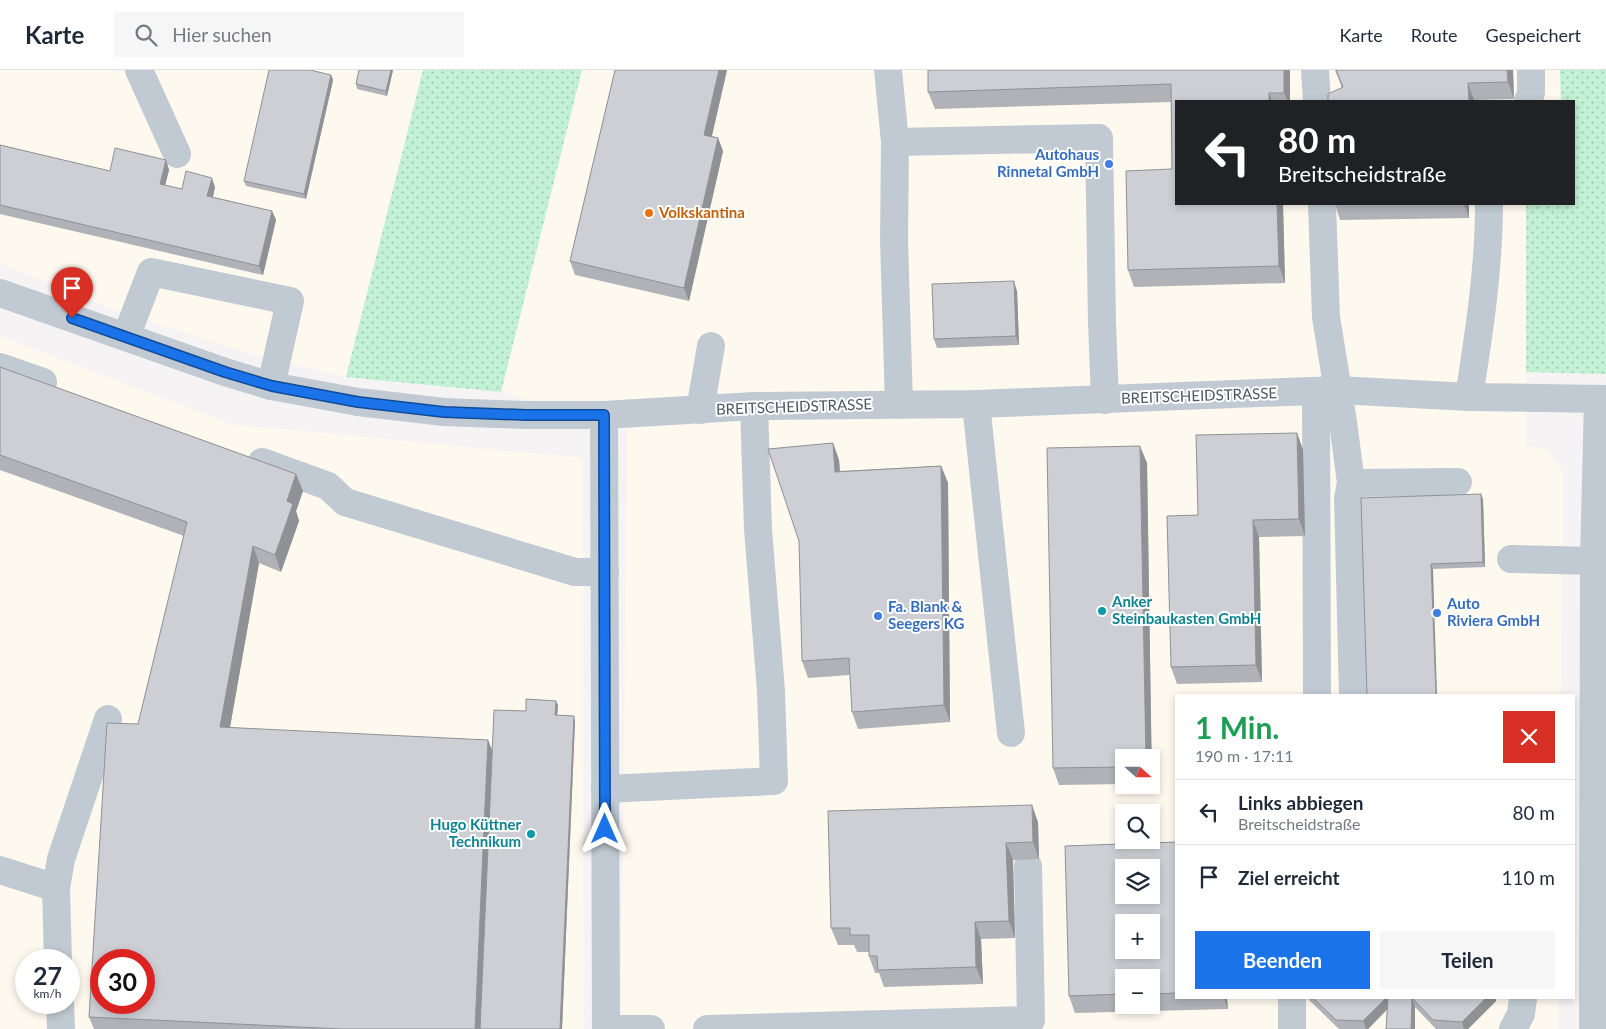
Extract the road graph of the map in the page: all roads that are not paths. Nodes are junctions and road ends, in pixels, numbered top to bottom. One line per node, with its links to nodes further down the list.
1 (139, 70): 8 (street)
2 (888, 70): 7 (street)
3 (1315, 70): 5 (street)
4 (1531, 70): 6 (street)
5 (1317, 100)
6 (1528, 100)
7 (895, 142): 20 (street); 21 (street)
8 (177, 154)
9 (1322, 205): 17 (street)
10 (1490, 205): 18 (street)
11 (0, 293): 12 (street, BREITSCHEIDSTRASSE)
12 (126, 337): 15 (street, BREITSCHEIDSTRASSE); 15 (street)
13 (711, 346): 24 (street)
14 (0, 367): 16 (street)
15 (272, 386): 25 (street, BREITSCHEIDSTRASSE)
16 (66, 390)
17 (1327, 390): 18 (street, BREITSCHEIDSTRASSE); 20 (street, BREITSCHEIDSTRASSE); 28 (street); 32 (street)
18 (1469, 397): 19 (street, BREITSCHEIDSTRASSE)
19 (1602, 399): 30 (street)
20 (1105, 400): 22 (street, BREITSCHEIDSTRASSE)
21 (899, 404): 22 (street, BREITSCHEIDSTRASSE); 23 (street, BREITSCHEIDSTRASSE)
22 (976, 404): 36 (street)
23 (754, 406): 24 (street, BREITSCHEIDSTRASSE); 37 (street)
24 (700, 410): 25 (street, BREITSCHEIDSTRASSE)
25 (604, 415): 31 (street)
26 (244, 456): 31 (street)
27 (1458, 482): 28 (street)
28 (1351, 483): 33 (street)
29 (1511, 559): 30 (street)
30 (1594, 561): 34 (street)
31 (605, 572): 37 (street)
32 (1317, 694)
33 (1353, 694)
34 (1584, 698): 41 (street)
35 (108, 719): 40 (street)
36 (1011, 733)
37 (605, 789): 47 (street)
38 (1028, 866): 49 (street)
39 (0, 870): 40 (street)
40 (56, 888): 42 (street)
41 (1584, 924): 52 (street)
42 (58, 949)
43 (1292, 999): 50 (street)
44 (1523, 999): 51 (street)
45 (60, 1014): 46 (street)
46 (61, 1029)
47 (606, 1029): 48 (street)
48 (651, 1029)
49 (707, 1029)
50 (1292, 1029)
51 (1513, 1029)
52 (1593, 1029)

